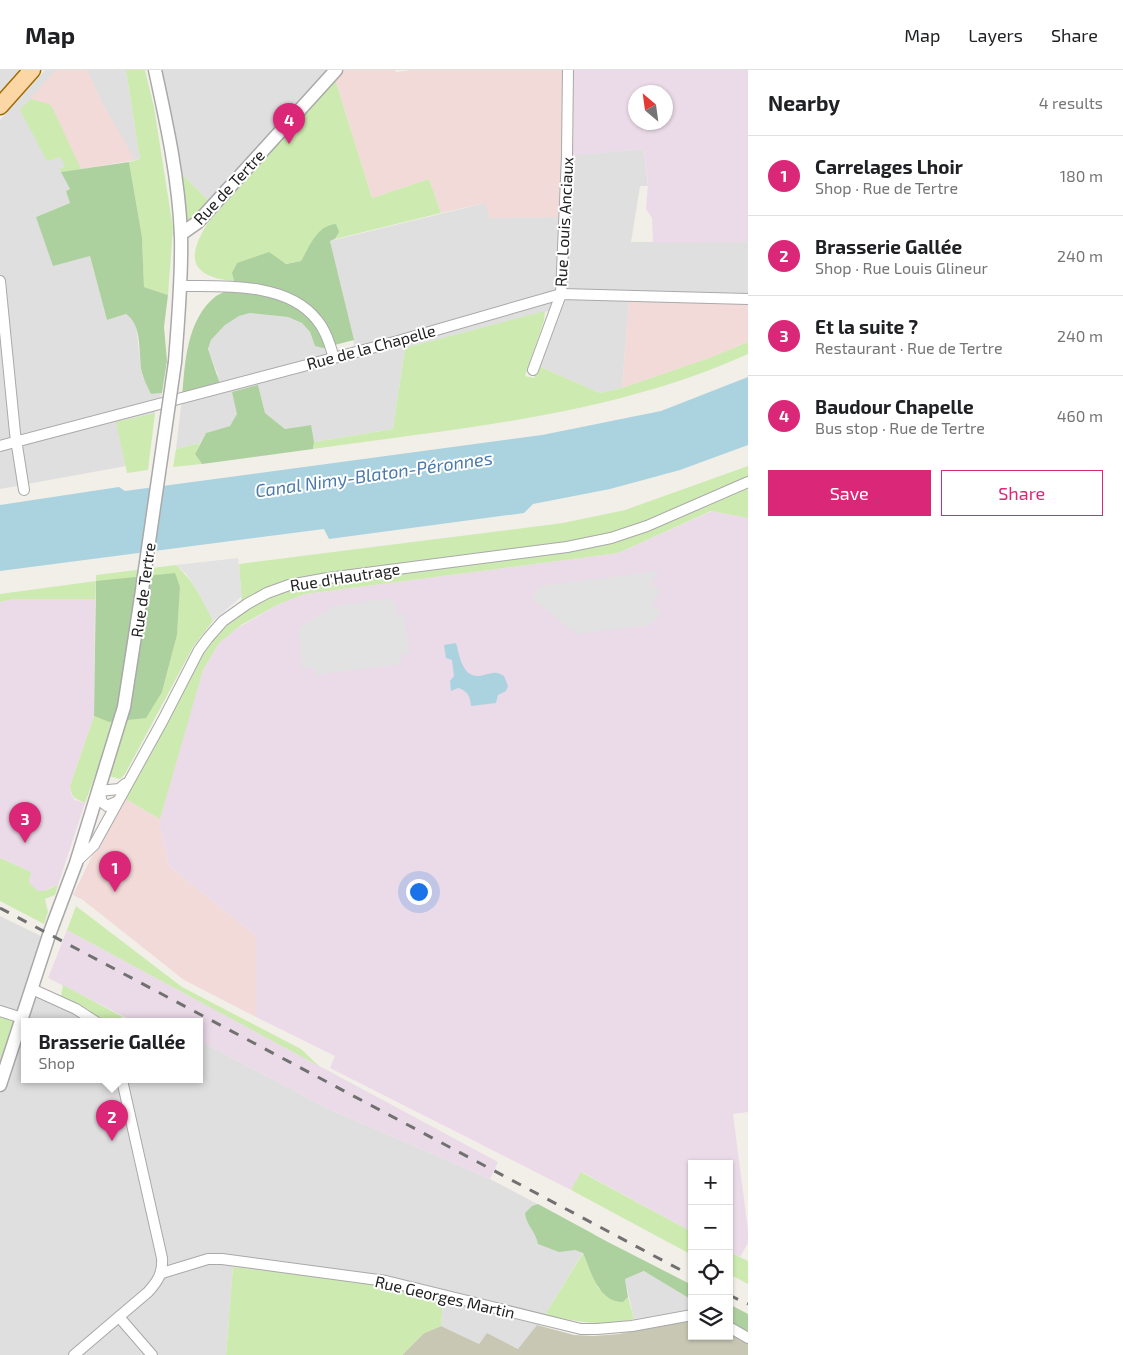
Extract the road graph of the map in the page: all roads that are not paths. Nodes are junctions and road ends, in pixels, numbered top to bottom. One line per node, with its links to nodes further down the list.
1 (32, 70): 5 (main road)
2 (155, 70): 6 (street, Rue de Tertre)
3 (336, 70): 6 (street, Rue de Tertre)
4 (568, 70): 9 (street, Rue Louis Anciaux)
5 (0, 106)
6 (180, 234): 8 (street, Rue de Tertre)
7 (0, 280): 13 (street)
8 (181, 286): 11 (street); 18 (street, Rue de Tertre, bridge)
9 (561, 294): 10 (street, Rue de la Chapelle); 11 (street, Rue de la Chapelle); 12 (street, Rue Louis Anciaux)
10 (748, 299)
11 (334, 358): 13 (street, Rue de la Chapelle)
12 (533, 370)
13 (17, 442): 14 (street, Rue de la Chapelle); 16 (street)
14 (0, 446)
15 (748, 482): 17 (street, Rue d'Hautrage)
16 (24, 490)
17 (127, 781): 18 (street); 19 (street, Rue d'Hautrage)
18 (99, 791): 19 (street); 20 (street, Rue de Tertre)
19 (116, 802): 20 (street, Rue d'Hautrage)
20 (76, 863): 21 (street, Rue de Tertre)
21 (32, 989): 23 (street, Rue de Tertre); 24 (street)
22 (0, 1011): 23 (street)
23 (22, 1018)
24 (90, 1018)
25 (21, 1021): 27 (street, Rue de Tertre)
26 (123, 1083): 28 (street)
27 (0, 1085)
28 (162, 1274): 29 (street, Rue Georges Martin); 30 (street)
29 (688, 1316)
30 (119, 1317): 33 (street); 34 (street)
31 (733, 1329): 32 (street)
32 (748, 1338)
33 (74, 1355)
34 (152, 1355)

